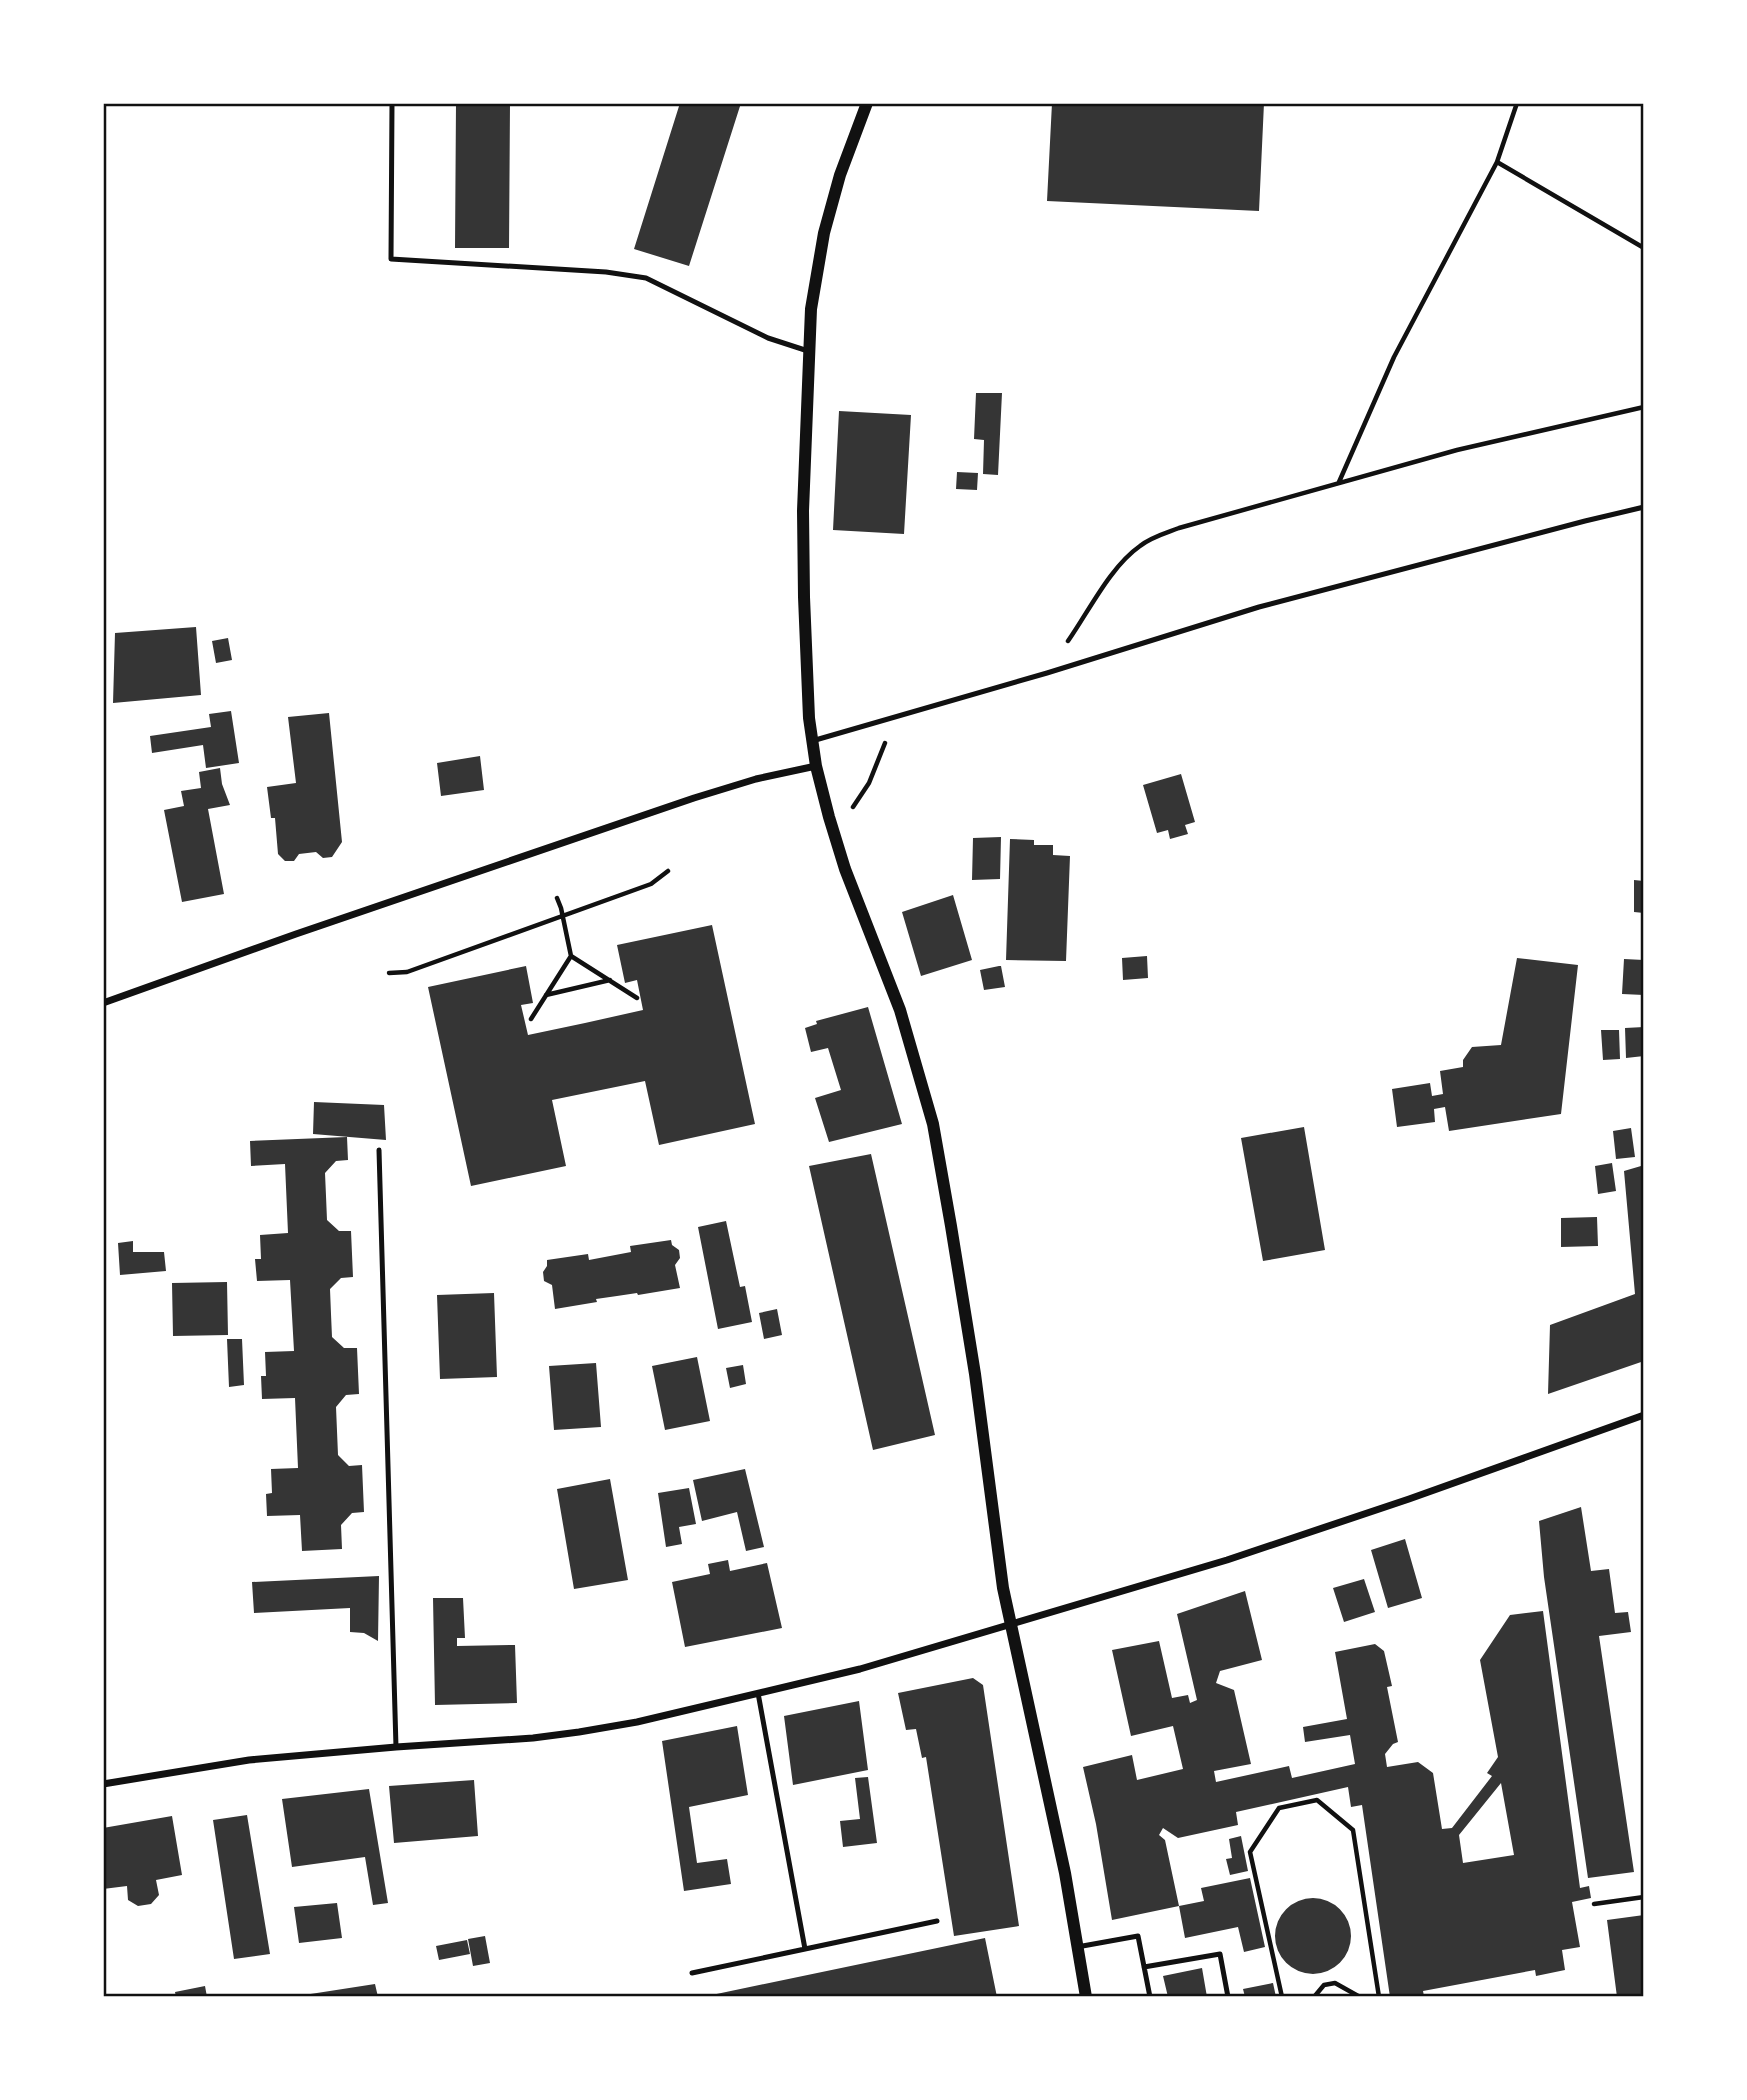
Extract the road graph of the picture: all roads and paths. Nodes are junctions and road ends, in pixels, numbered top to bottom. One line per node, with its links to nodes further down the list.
1 (392, 103): 6 (lane)
2 (867, 103): 6 (street)
3 (1517, 103): 4 (path)
4 (1497, 162): 5 (path); 8 (path)
5 (1644, 248)
6 (808, 351): 12 (street)
7 (1644, 407): 8 (path)
8 (1339, 482): 10 (path)
9 (1644, 508): 11 (lane)
10 (1065, 646)
11 (902, 715): 12 (lane); 14 (path)
12 (812, 741): 13 (street)
13 (816, 766): 23 (street); 27 (street)
14 (850, 811)
15 (668, 872): 17 (path)
16 (557, 898): 17 (path)
17 (562, 915): 18 (path); 19 (path)
18 (570, 956): 20 (path); 21 (path)
19 (388, 973)
20 (610, 981): 21 (path); 22 (path)
21 (545, 995): 24 (path)
22 (637, 998)
23 (103, 1003)
24 (531, 1019)
25 (379, 1150): 29 (lane)
26 (1644, 1415): 27 (street)
27 (1011, 1625): 28 (street); 34 (street)
28 (758, 1693): 29 (street); 35 (lane)
29 (396, 1747): 30 (street)
30 (103, 1784)
31 (1644, 1897): 32 (path)
32 (1594, 1904)
33 (937, 1921): 35 (lane)
34 (1077, 1947): 36 (lane); 38 (street)
35 (804, 1949): 37 (lane)
36 (1144, 1967): 39 (lane); 40 (lane)
37 (692, 1973)
38 (1086, 1997)
39 (1150, 1997)
40 (1228, 1997)
41 (1282, 1997): 44 (path)
42 (1314, 1997): 43 (path)
43 (1360, 1997)
44 (1379, 1997)

